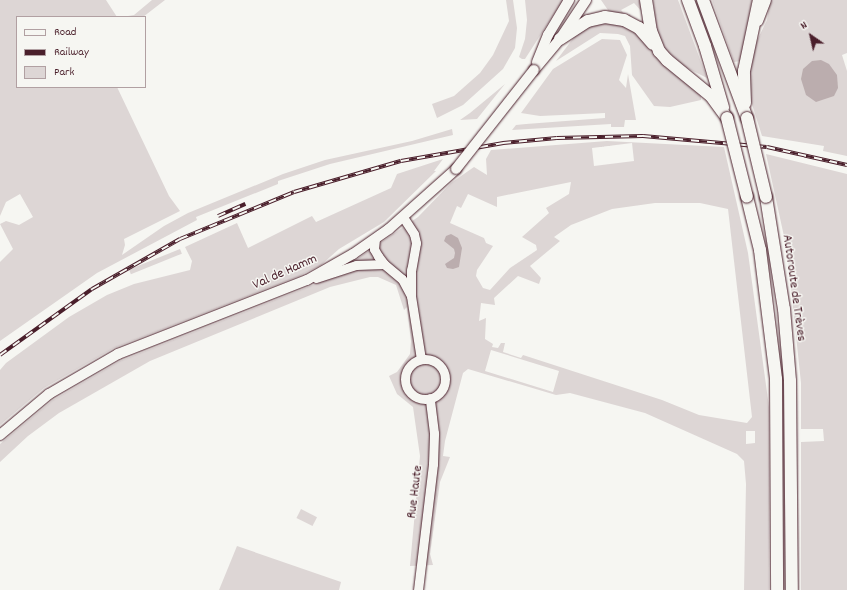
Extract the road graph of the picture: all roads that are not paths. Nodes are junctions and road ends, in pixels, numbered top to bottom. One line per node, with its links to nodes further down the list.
1 (569, 0): 11 (main road, Val de Hamm)
2 (586, 0): 8 (main road, Val de Hamm)
3 (646, 0): 10 (highway)
4 (688, 0): 12 (highway, Autoroute de Trèves)
5 (703, 0): 13 (highway, Autoroute de Trèves)
6 (759, 0): 9 (highway)
7 (766, 0): 9 (main road)
8 (560, 39): 10 (highway); 11 (main road, Val de Hamm)
9 (750, 42): 13 (highway)
10 (659, 51): 12 (highway)
11 (534, 70): 14 (main road, Val de Hamm, bridge)
12 (727, 118): 23 (highway, Autoroute de Trèves, bridge)
13 (747, 118): 24 (highway, Autoroute de Trèves, bridge)
14 (403, 217): 15 (main road, Val de Hamm); 18 (main road)
15 (375, 239): 16 (main road); 17 (main road, Val de Hamm)
16 (384, 264): 17 (main road); 18 (main road)
17 (307, 280): 21 (main road, Val de Hamm)
18 (411, 296): 19 (main road)
19 (420, 359): 20 (main road); 20 (main road)
20 (430, 398): 22 (main road, Rue Haute)
21 (0, 435)
22 (418, 590)
23 (777, 590)
24 (792, 590)

